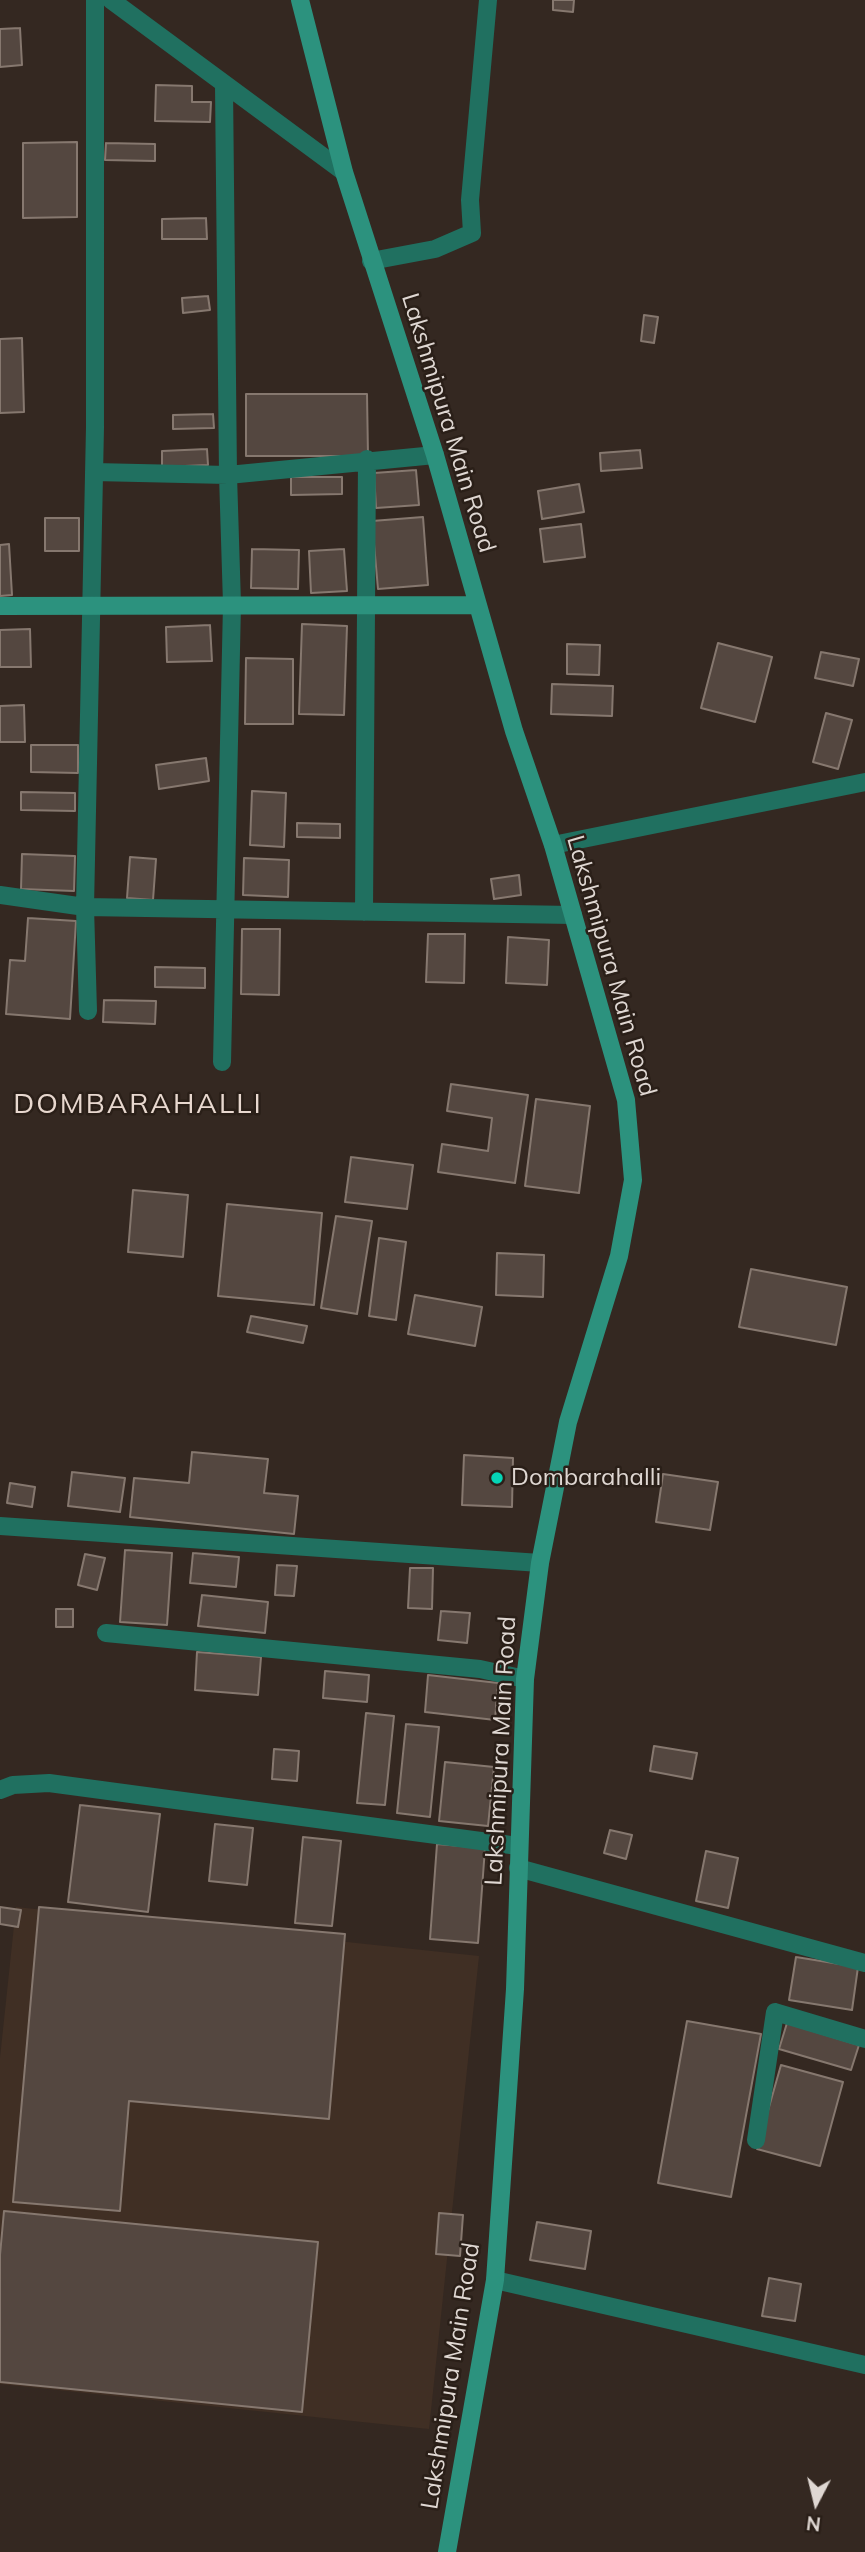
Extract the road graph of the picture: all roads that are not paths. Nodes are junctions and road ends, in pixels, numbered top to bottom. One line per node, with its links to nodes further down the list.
1 (95, 0): 10 (street)
2 (111, 0): 5 (street)
3 (300, 0): 6 (main road, Lakshmipura Main Road)
4 (488, 0): 7 (street)
5 (224, 86): 6 (street); 11 (street)
6 (344, 172): 7 (main road, Lakshmipura Main Road)
7 (372, 261): 8 (main road, Lakshmipura Main Road)
8 (435, 455): 9 (street); 15 (main road, Lakshmipura Main Road)
9 (367, 460): 11 (street); 13 (street)
10 (94, 472): 11 (street); 14 (street)
11 (228, 475): 12 (street)
12 (232, 604): 13 (main road); 14 (main road); 21 (street)
13 (366, 604): 15 (main road); 22 (street)
14 (92, 605): 16 (main road); 20 (street)
15 (478, 605): 18 (main road, Lakshmipura Main Road)
16 (0, 606)
17 (865, 782): 18 (street)
18 (553, 845): 23 (main road, Lakshmipura Main Road)
19 (0, 895): 20 (street)
20 (85, 907): 21 (street); 24 (street)
21 (224, 910): 22 (street); 25 (street)
22 (364, 912): 23 (street)
23 (573, 915): 27 (main road, Lakshmipura Main Road)
24 (88, 1011)
25 (222, 1062)
26 (0, 1526): 27 (street)
27 (540, 1563): 29 (main road, Lakshmipura Main Road)
28 (106, 1633): 29 (street)
29 (525, 1679): 31 (main road, Lakshmipura Main Road)
30 (0, 1790): 31 (street)
31 (518, 1846): 32 (main road, Lakshmipura Main Road)
32 (518, 1868): 33 (street); 36 (main road, Lakshmipura Main Road)
33 (865, 1963)
34 (865, 2039): 35 (street)
35 (756, 2140)
36 (495, 2280): 37 (street); 38 (main road, Lakshmipura Main Road)
37 (865, 2365)
38 (447, 2552)

